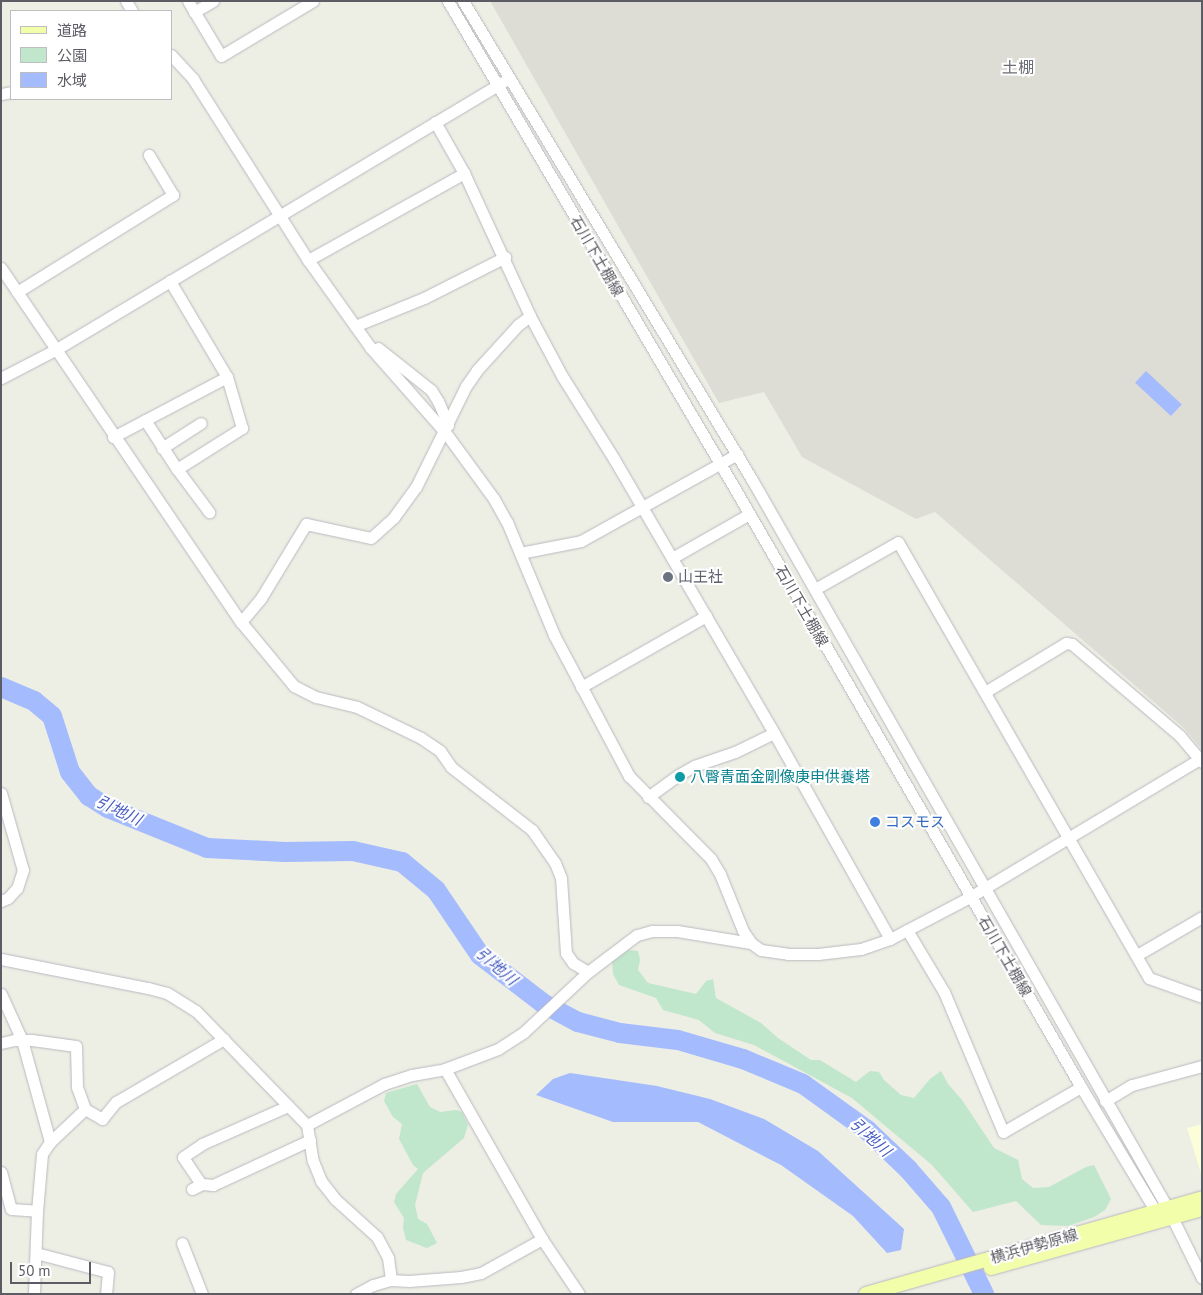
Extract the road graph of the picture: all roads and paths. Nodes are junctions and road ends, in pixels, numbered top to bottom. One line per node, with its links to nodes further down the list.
1 (188, 1): 6 (street)
2 (213, 1): 6 (street)
3 (313, 1): 6 (street)
4 (448, 1): 9 (street, 石川下土棚線)
5 (463, 1): 8 (street, 石川下土棚線)
6 (194, 12)
7 (172, 56): 13 (street)
8 (509, 79): 9 (street); 30 (street, 石川下土棚線)
9 (497, 86): 10 (street); 31 (street, 石川下土棚線)
10 (435, 122): 12 (street); 13 (street)
11 (149, 155): 18 (street)
12 (464, 173): 14 (street); 15 (street)
13 (278, 214): 15 (street); 17 (street)
14 (505, 257): 19 (street); 20 (street)
15 (308, 260): 20 (street)
16 (1, 268): 18 (street)
17 (170, 281): 22 (street); 23 (street)
18 (17, 292): 22 (street)
19 (530, 316): 27 (street); 33 (street)
20 (355, 326): 21 (street)
21 (363, 336): 27 (street); 27 (street)
22 (55, 350): 24 (street); 28 (street)
23 (227, 377): 25 (street); 32 (street)
24 (1, 378)
25 (145, 420): 28 (street); 29 (street)
26 (201, 423): 29 (street)
27 (446, 429): 36 (street); 40 (street)
28 (113, 437): 40 (street)
29 (162, 448): 32 (street)
30 (737, 454): 31 (street); 38 (street, 石川下土棚線)
31 (720, 463): 33 (street); 35 (street, 石川下土棚線)
32 (177, 469): 34 (street)
33 (642, 508): 36 (street); 37 (street)
34 (209, 512)
35 (750, 514): 37 (street); 49 (street, 石川下土棚線)
36 (520, 553): 41 (street)
37 (672, 558): 39 (street)
38 (815, 589): 42 (street); 48 (street, 石川下土棚線)
39 (706, 616): 41 (street); 43 (street)
40 (241, 622): 57 (street)
41 (581, 688): 46 (street)
42 (985, 692): 44 (street); 47 (street)
43 (774, 733): 46 (street); 53 (street)
44 (1201, 761): 47 (street)
45 (1, 793): 50 (street)
46 (648, 797): 54 (street)
47 (1069, 836): 48 (street); 55 (street)
48 (986, 887): 49 (street); 66 (street, 石川下土棚線)
49 (970, 897): 52 (street); 65 (street, 石川下土棚線)
50 (1, 901)
51 (1202, 917): 55 (street)
52 (907, 930): 53 (street); 65 (street)
53 (890, 939): 54 (street)
54 (751, 943): 57 (street)
55 (1136, 955): 59 (street)
56 (1, 959): 60 (street)
57 (588, 972): 64 (street)
58 (1, 994): 61 (street)
59 (1202, 997)
60 (224, 1039): 67 (street); 68 (street)
61 (22, 1040): 62 (street); 68 (street); 71 (street)
62 (1, 1043)
63 (1202, 1066): 66 (street)
64 (445, 1069): 69 (street); 77 (street)
65 (1081, 1087): 76 (street, 石川下土棚線)
66 (1105, 1101): 76 (street, 石川下土棚線)
67 (288, 1106): 69 (street); 70 (street)
68 (85, 1109): 71 (street)
69 (307, 1125): 70 (street)
70 (310, 1140): 82 (street)
71 (50, 1142): 75 (street)
72 (1, 1172): 75 (street)
73 (1202, 1198): 76 (main road, 横浜伊勢原線)
74 (1202, 1209): 76 (main road, 横浜伊勢原線)
75 (36, 1211): 79 (street)
76 (1164, 1214): 80 (street); 81 (main road, 横浜伊勢原線)
77 (542, 1239): 82 (street); 87 (street)
78 (182, 1244): 85 (street)
79 (36, 1253): 83 (street); 84 (street)
80 (1200, 1273)
81 (950, 1275): 88 (main road, 横浜伊勢原線); 89 (main road, 横浜伊勢原線)
82 (391, 1280): 86 (street)
83 (34, 1294)
84 (106, 1294)
85 (202, 1294)
86 (356, 1294)
87 (579, 1294)
88 (866, 1294)
89 (900, 1294)

